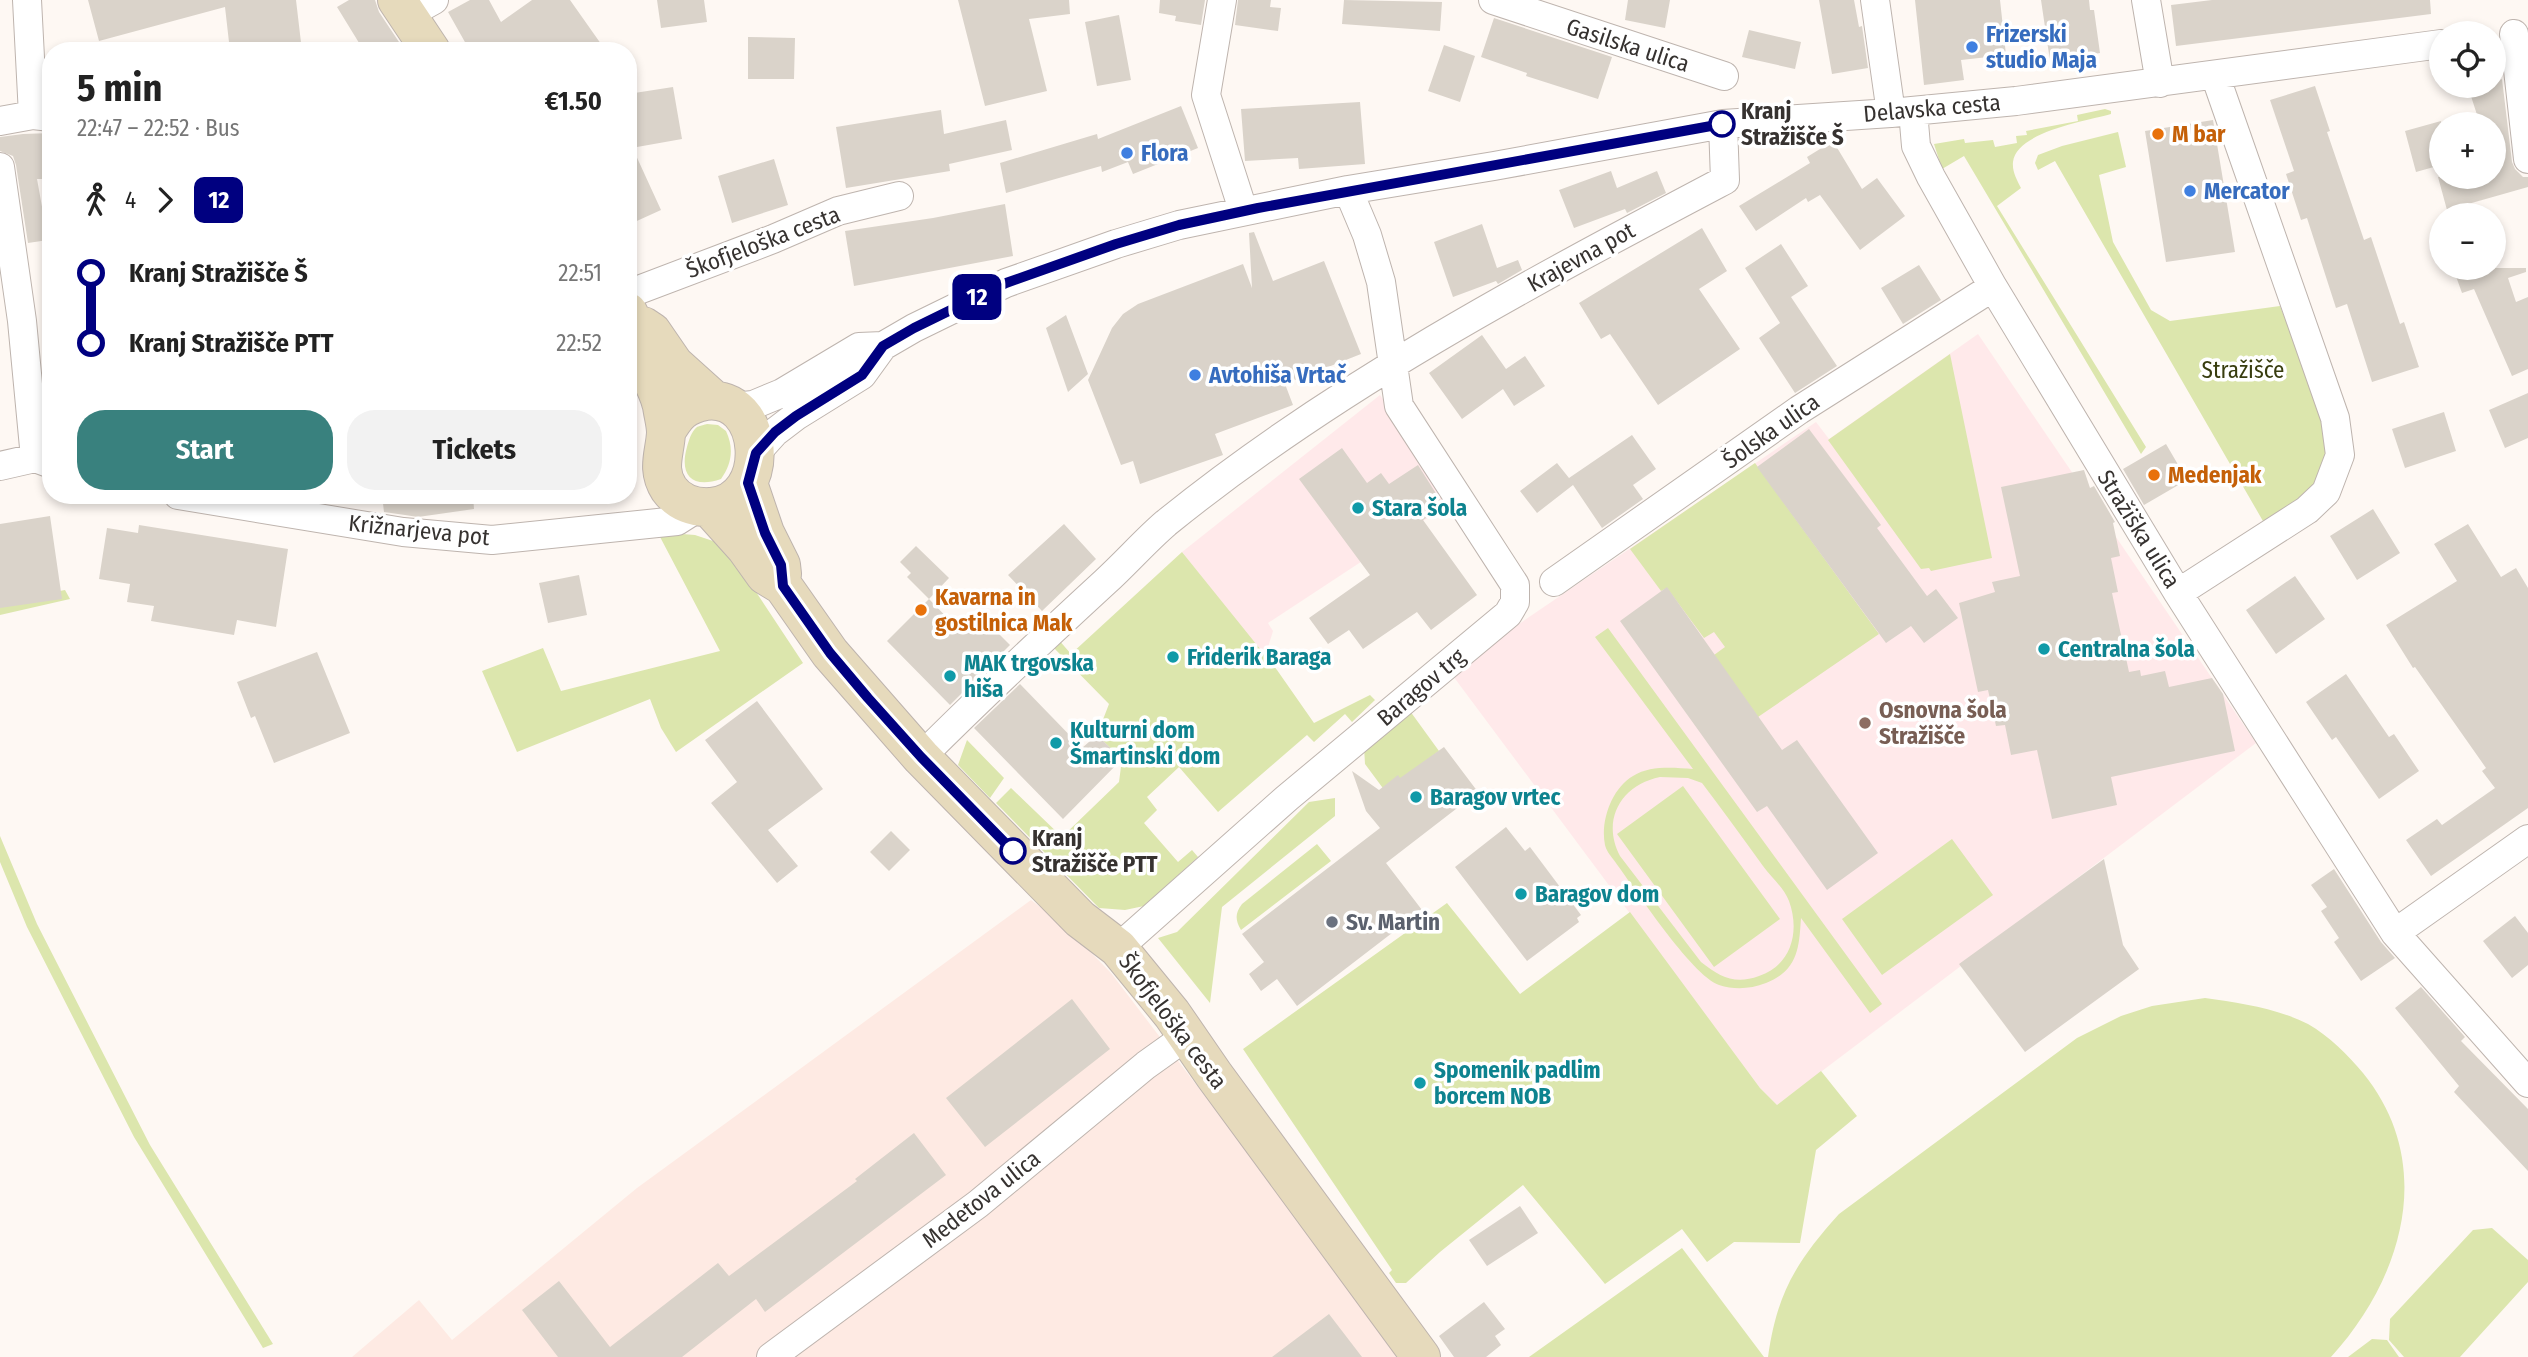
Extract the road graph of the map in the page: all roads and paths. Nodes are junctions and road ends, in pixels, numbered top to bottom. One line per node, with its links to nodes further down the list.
1 (27, 0): 14 (street)
2 (1222, 0): 21 (street)
3 (1493, 0): 11 (street, Gasilska ulica)
4 (1875, 0): 13 (street, Stražiška ulica)
5 (2146, 0): 12 (street)
6 (413, 5): 8 (street)
7 (2512, 34): 17 (street)
8 (427, 42)
9 (2429, 46): 10 (street, Delavska cesta)
10 (2215, 75): 12 (street, Delavska cesta); 38 (street)
11 (1724, 76)
12 (2160, 83): 13 (street, Delavska cesta)
13 (1902, 112): 16 (street, Delavska cesta); 22 (street, Stražiška ulica)
14 (42, 116): 15 (street)
15 (0, 121)
16 (1723, 124): 19 (street, Delavska cesta); 27 (street, Krajevna pot)
17 (2528, 159)
18 (0, 166): 30 (street)
19 (1348, 190): 21 (street, Delavska cesta); 27 (street, Baragov trg)
20 (899, 196): 23 (street, Škofjeloška cesta)
21 (1243, 211): 25 (street, Delavska cesta)
22 (1993, 287): 36 (street, Šolska ulica); 38 (street, Stražiška ulica)
23 (637, 306)
24 (637, 316): 28 (street)
25 (883, 346): 28 (street, Delavska cesta); 33 (street, Delavska cesta)
26 (637, 349): 29 (street)
27 (1392, 365): 39 (street); 42 (street, Baragov trg)
28 (724, 404): 29 (street); 33 (street)
29 (666, 432): 35 (street)
30 (42, 454)
31 (42, 461): 32 (street)
32 (0, 466)
33 (752, 468): 35 (street); 37 (street, Škofjeloška cesta)
34 (233, 504): 35 (street, Križnarjeva pot)
35 (704, 507): 37 (street, Škofjeloška cesta)
36 (1555, 582)
37 (783, 586): 39 (street, Škofjeloška cesta)
38 (2178, 593): 41 (street, Stražiška ulica)
39 (921, 757): 42 (street, Škofjeloška cesta)
40 (2528, 839): 41 (street)
41 (2395, 933): 44 (street, Stražiška ulica)
42 (1118, 948): 43 (street, Škofjeloška cesta)
43 (1188, 1035): 45 (street, Medetova ulica); 46 (street, Škofjeloška cesta)
44 (2528, 1083)
45 (771, 1357)
46 (1421, 1357)

